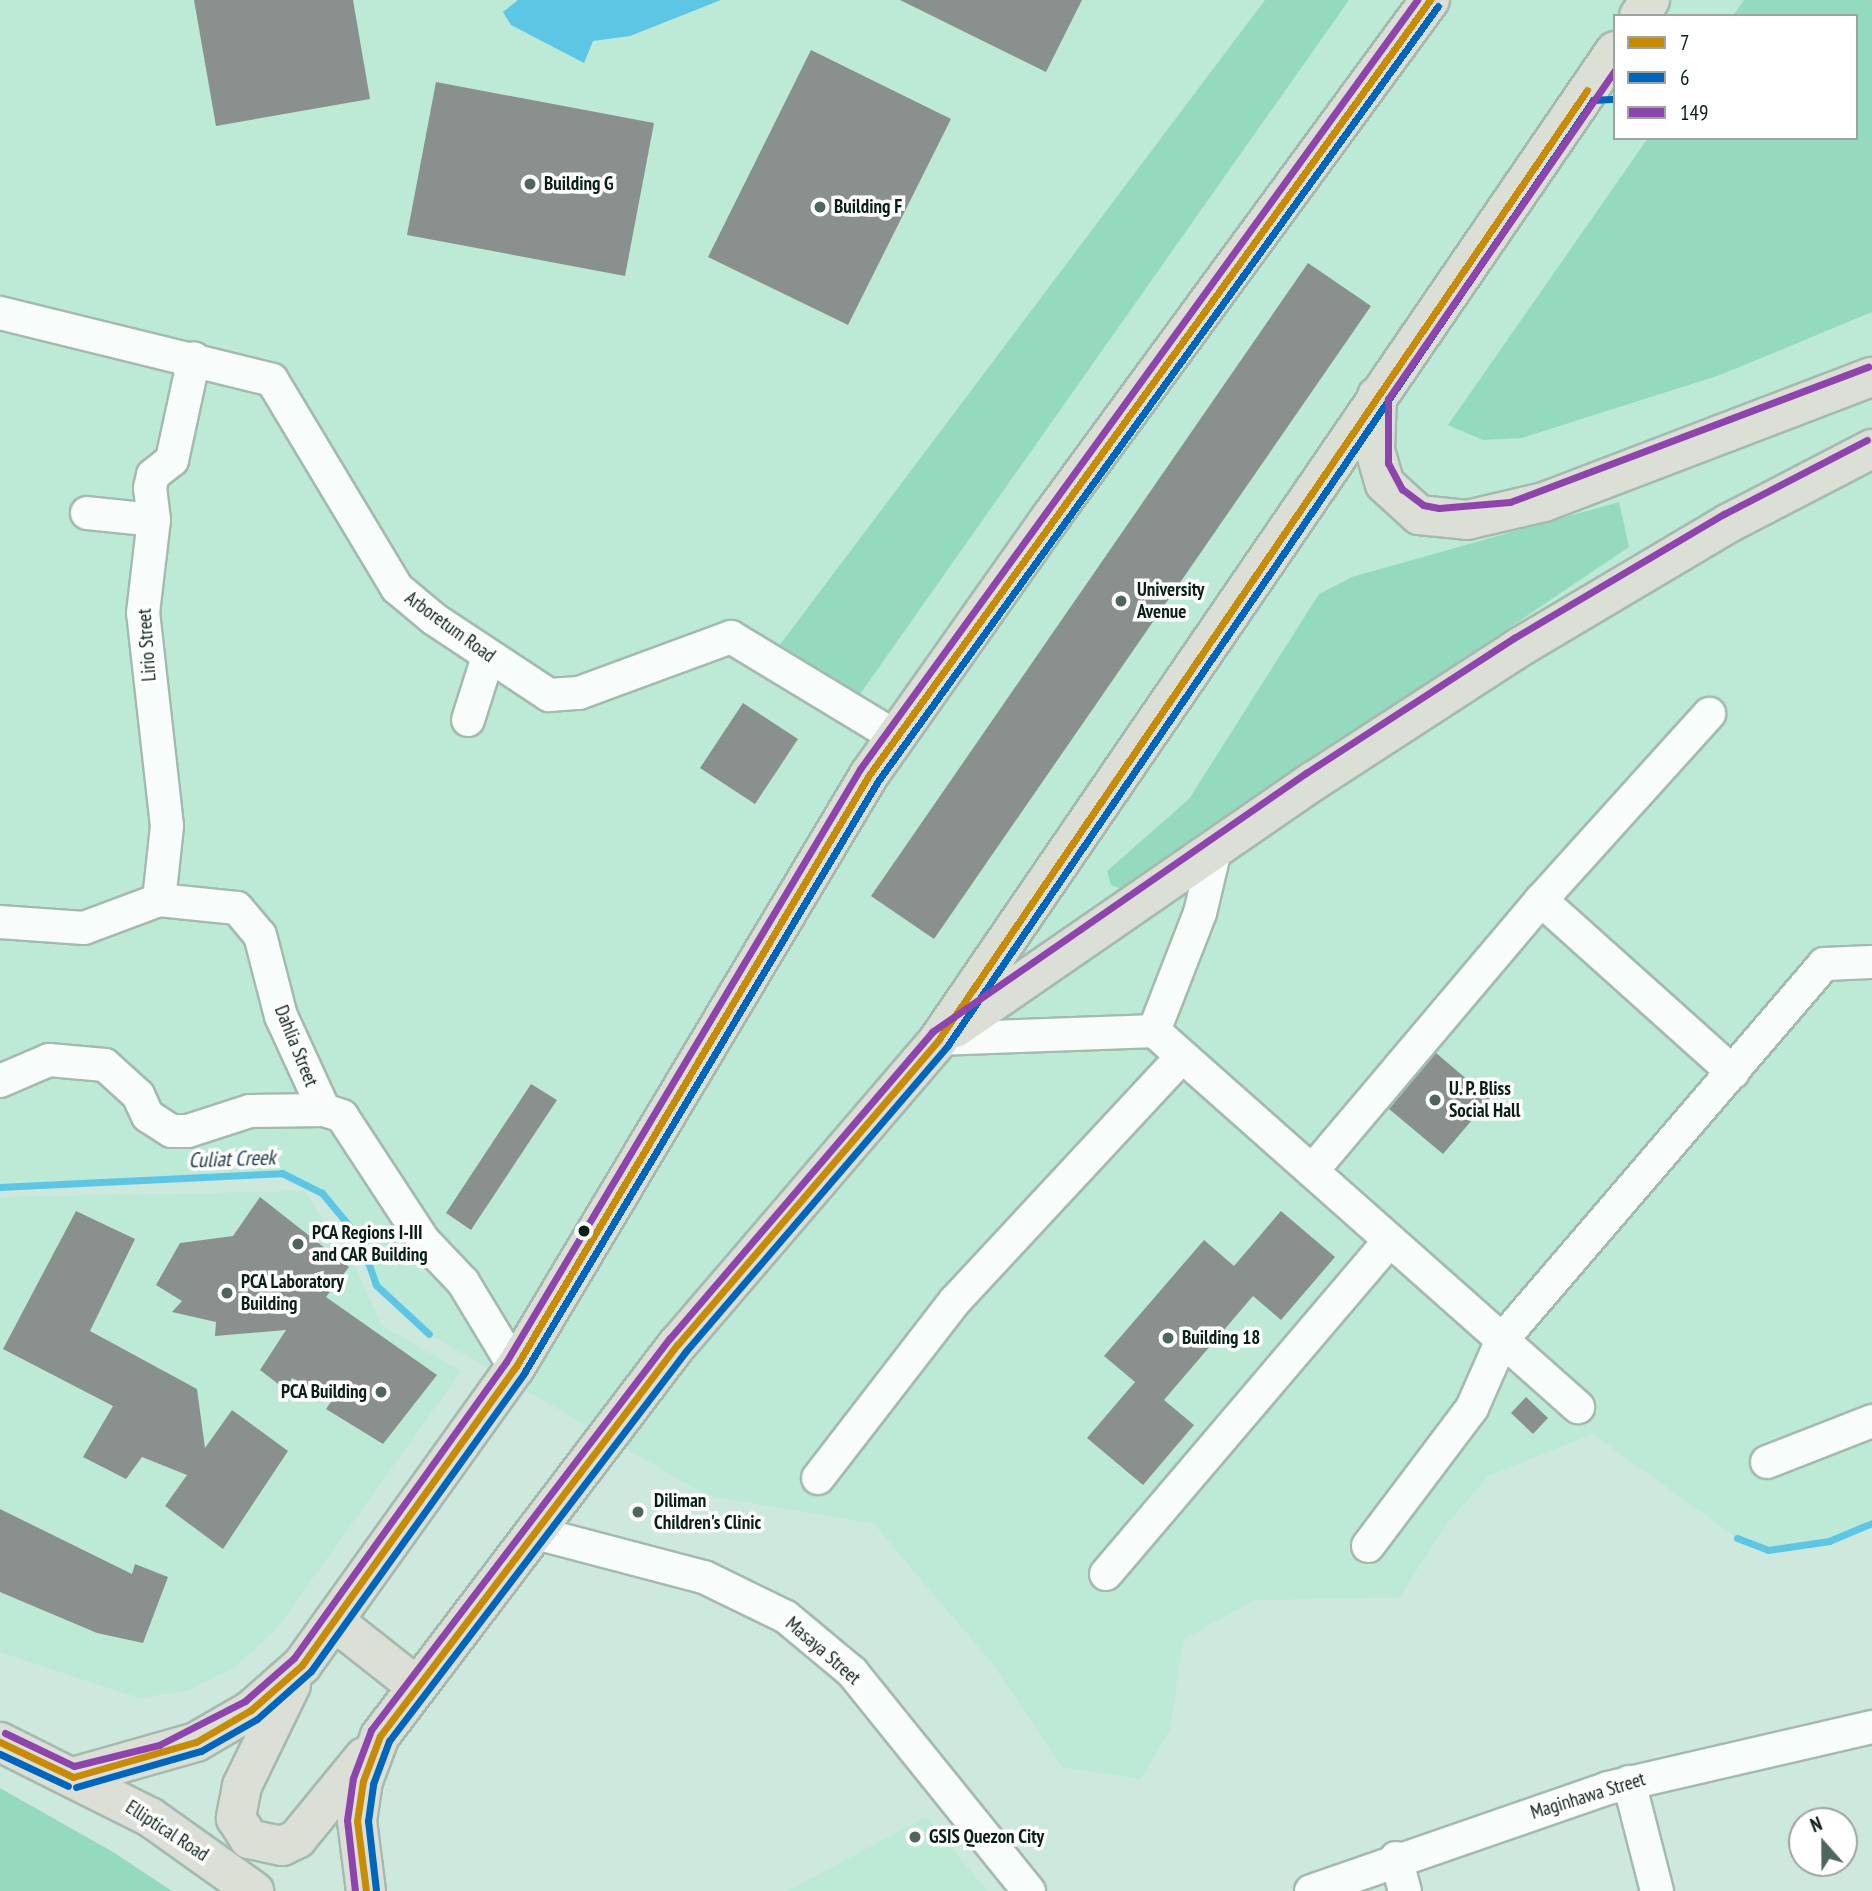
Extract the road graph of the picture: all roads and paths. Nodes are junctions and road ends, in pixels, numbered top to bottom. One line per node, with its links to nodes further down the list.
1 (1430, 0): 13 (main road)
2 (1613, 54): 6 (main road)
3 (0, 313): 4 (street, Arboretum Road)
4 (194, 358): 9 (street, Lirio Street); 10 (street, Arboretum Road)
5 (1872, 377): 6 (main road)
6 (1377, 396): 20 (main road)
7 (1872, 449): 14 (main road)
8 (87, 513): 9 (street)
9 (154, 520): 15 (street, Lirio Street)
10 (488, 657): 12 (street); 13 (street, Arboretum Road)
11 (1709, 714): 16 (street)
12 (468, 720)
13 (896, 737): 28 (main road)
14 (1215, 850): 19 (street); 20 (main road)
15 (159, 900): 17 (street, Dahlia Street); 24 (street, Dahlia Street)
16 (1541, 900): 22 (street); 25 (street)
17 (0, 922)
18 (1872, 962): 22 (street)
19 (1154, 1031): 20 (street); 21 (street)
20 (939, 1039): 33 (main road)
21 (1182, 1057): 25 (street); 32 (street)
22 (1732, 1072): 27 (street)
23 (0, 1081): 24 (street)
24 (324, 1111): 28 (street, Dahlia Street)
25 (1312, 1171): 26 (street)
26 (1390, 1240): 27 (street); 35 (street)
27 (1502, 1340): 29 (street); 34 (street)
28 (515, 1368): 36 (main road)
29 (1578, 1408)
30 (1872, 1421): 31 (street)
31 (1767, 1462)
32 (818, 1478)
33 (536, 1533): 38 (main road); 47 (street, Masaya Street)
34 (1368, 1546)
35 (1105, 1574)
36 (334, 1621): 37 (main road); 38 (main road)
37 (302, 1665): 40 (main road); 42 (main road)
38 (415, 1685): 40 (main road)
39 (1872, 1727): 43 (street, Maginhawa Street)
40 (380, 1736): 46 (main road)
41 (0, 1742): 42 (main road, Elliptical Road)
42 (73, 1777): 45 (main road, Elliptical Road)
43 (1629, 1782): 44 (street, Maginhawa Street); 50 (street)
44 (1395, 1858): 48 (street, Maginhawa Street); 49 (street)
45 (254, 1891)
46 (366, 1891)
47 (1029, 1891)
48 (1311, 1891)
49 (1405, 1891)
50 (1657, 1891)

